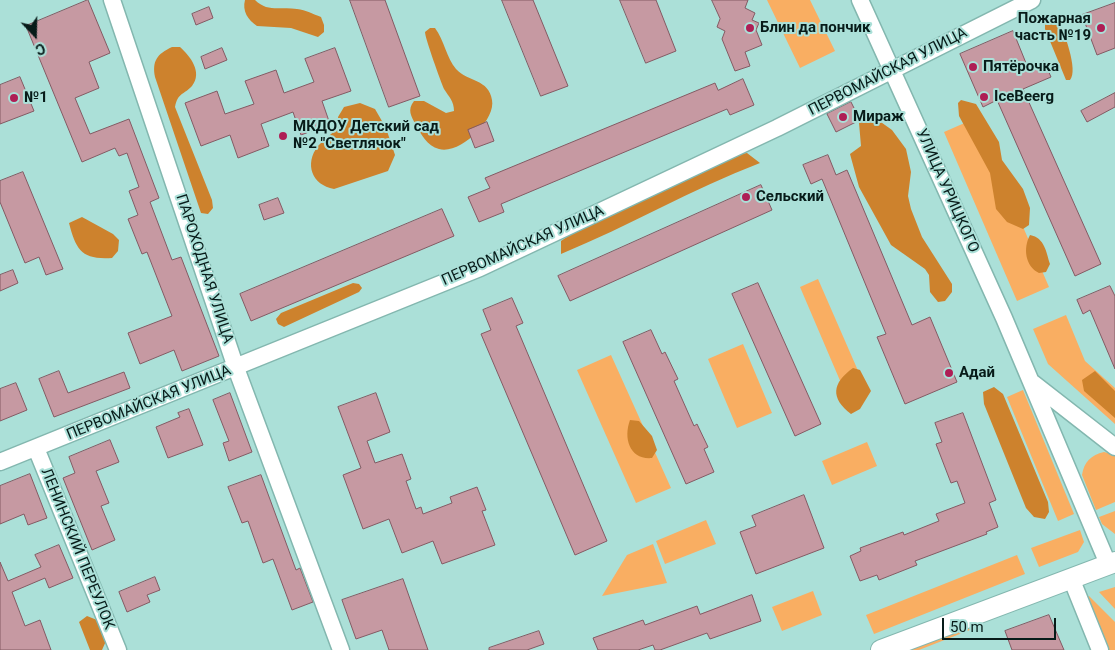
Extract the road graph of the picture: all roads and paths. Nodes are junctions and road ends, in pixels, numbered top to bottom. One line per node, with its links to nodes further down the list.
1 (112, 0): 5 (street, ПАРОХОДНАЯ УЛИЦА)
2 (860, 0): 4 (street, УЛИЦА УРИЦКОГО)
3 (1032, 0): 4 (street, ПЕРВОМАЙСКАЯ УЛИЦА)
4 (893, 70): 5 (street, ПЕРВОМАЙСКАЯ УЛИЦА); 6 (street, УЛИЦА УРИЦКОГО)
5 (236, 368): 8 (street, ПЕРВОМАЙСКАЯ УЛИЦА); 13 (street, ПАРОХОДНАЯ УЛИЦА)
6 (1032, 382): 7 (street, УЛИЦА УРИЦКОГО); 10 (street, УЛИЦА УРИЦКОГО)
7 (1115, 446)
8 (36, 448): 9 (street, ПЕРВОМАЙСКАЯ УЛИЦА); 12 (street, ЛЕНИНСКИЙ ПЕРЕУЛОК)
9 (0, 462)
10 (1111, 563): 11 (street)
11 (1071, 578): 14 (street); 15 (street)
12 (118, 650)
13 (341, 650)
14 (881, 650)
15 (1100, 650)

